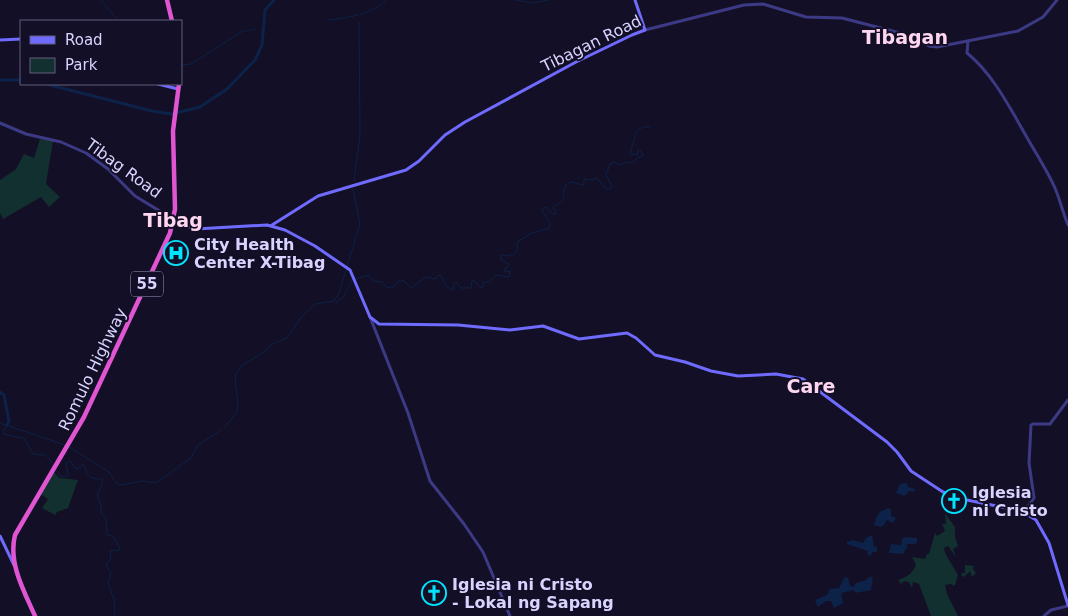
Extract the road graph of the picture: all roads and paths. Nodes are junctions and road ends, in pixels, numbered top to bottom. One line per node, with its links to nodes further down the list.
1 (167, 0): 4 (highway)
2 (635, 0): 5 (main road)
3 (1057, 0): 8 (street, Tibagan Road)
4 (172, 20)
5 (646, 30): 8 (street, Tibagan Road); 13 (main road, Tibagan Road)
6 (20, 39): 7 (main road)
7 (0, 40)
8 (968, 41): 14 (street)
9 (161, 85): 10 (main road)
10 (179, 88): 12 (highway, Romulo Highway / 55)
11 (0, 123): 12 (street, Tibag Road)
12 (174, 220): 13 (main road); 19 (highway, Romulo Highway / 55)
13 (272, 225): 15 (main road)
14 (1068, 225)
15 (370, 317): 17 (main road); 22 (street)
16 (1068, 400): 17 (street)
17 (1024, 512): 20 (main road)
18 (0, 536): 19 (main road)
19 (14, 566): 21 (highway, Romulo Highway / 55)
20 (1068, 605): 23 (street)
21 (36, 616)
22 (510, 616)
23 (1044, 616)

